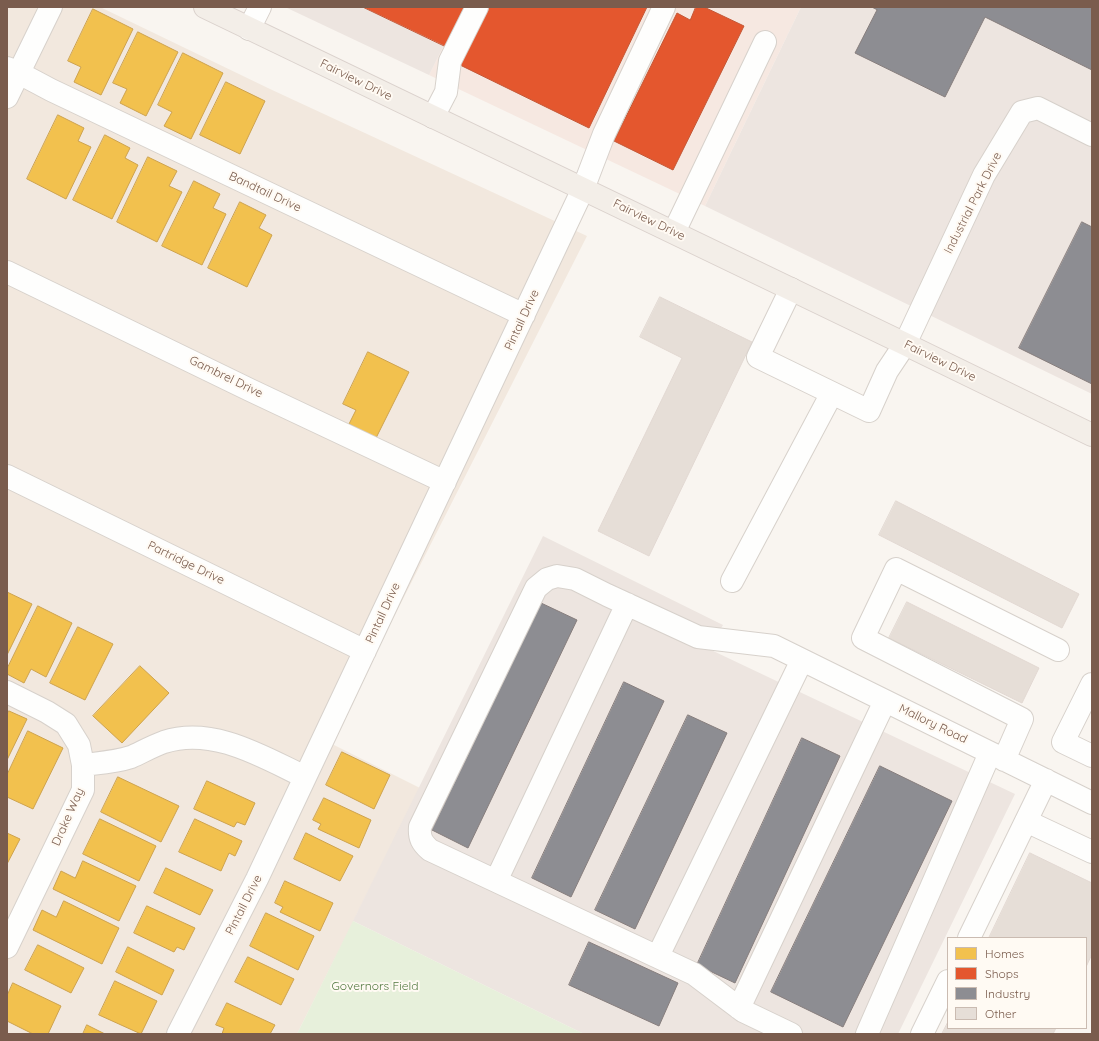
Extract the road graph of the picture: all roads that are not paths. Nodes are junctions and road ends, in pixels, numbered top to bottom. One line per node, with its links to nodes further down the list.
1 (51, 7): 8 (street)
2 (205, 7): 6 (main road, Fairview Drive)
3 (260, 7): 6 (street)
4 (477, 7): 10 (street)
5 (664, 7): 12 (street, Pintail Drive)
6 (249, 29): 10 (main road, Fairview Drive)
7 (765, 42): 13 (street)
8 (13, 70): 9 (street); 16 (street, Bandtail Drive)
9 (7, 97)
10 (433, 117): 12 (main road, Fairview Drive)
11 (1092, 134): 17 (street, Industrial Park Drive)
12 (583, 189): 13 (main road, Fairview Drive); 16 (street, Pintail Drive)
13 (674, 232): 15 (main road, Fairview Drive)
14 (7, 272): 21 (street, Gambrel Drive)
15 (791, 289): 17 (main road, Fairview Drive); 18 (street)
16 (524, 315): 21 (street, Pintail Drive)
17 (905, 344): 18 (street, Industrial Park Drive); 19 (main road, Fairview Drive)
18 (832, 393): 22 (street)
19 (1092, 435)
20 (7, 476): 25 (street, Partridge Drive)
21 (445, 482): 25 (street, Pintail Drive)
22 (732, 581)
23 (627, 604): 26 (street, Mallory Road); 38 (street); 38 (street, Mallory Road)
24 (1058, 650): 30 (street)
25 (366, 651): 33 (street, Pintail Drive)
26 (802, 660): 29 (street, Mallory Road); 41 (street)
27 (1092, 684): 31 (street)
28 (7, 692): 32 (street, Drake Way)
29 (885, 701): 30 (street, Mallory Road); 43 (street)
30 (997, 756): 34 (street, Mallory Road); 46 (street)
31 (1092, 756)
32 (83, 765): 33 (street); 40 (street, Drake Way)
33 (305, 777): 44 (street, Pintail Drive)
34 (1046, 780): 35 (street, Mallory Road); 36 (street)
35 (1092, 803)
36 (1026, 821): 37 (street); 39 (street)
37 (1092, 852)
38 (496, 881): 41 (street, Mallory Road)
39 (969, 937)
40 (7, 947)
41 (658, 956): 43 (street, Mallory Road)
42 (947, 983): 47 (street)
43 (739, 1008): 45 (street, Mallory Road)
44 (178, 1034)
45 (791, 1034)
46 (867, 1034)
47 (922, 1034)

